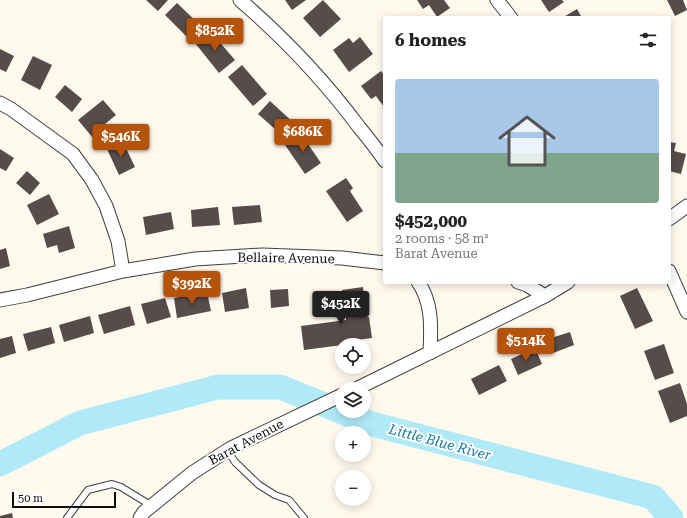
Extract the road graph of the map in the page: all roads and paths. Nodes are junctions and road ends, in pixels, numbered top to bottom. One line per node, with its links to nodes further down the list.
1 (240, 0): 5 (street)
2 (497, 0): 3 (street)
3 (509, 16)
4 (0, 103): 9 (street)
5 (383, 158)
6 (687, 206): 7 (street)
7 (671, 218)
8 (383, 263): 9 (street, Bellaire Avenue)
9 (123, 271): 15 (street, Bellaire Avenue)
10 (671, 276): 16 (street)
11 (419, 284): 17 (street)
12 (524, 284): 14 (street)
13 (565, 284): 14 (street)
14 (545, 296): 17 (street)
15 (0, 300)
16 (687, 312)
17 (430, 353): 18 (street)
18 (371, 382)
19 (335, 399): 20 (street, Barat Avenue)
20 (227, 450): 21 (street, Barat Avenue); 24 (lane)
21 (152, 506): 22 (lane); 23 (street, Barat Avenue)
22 (67, 518)
23 (140, 518)
24 (304, 518)

